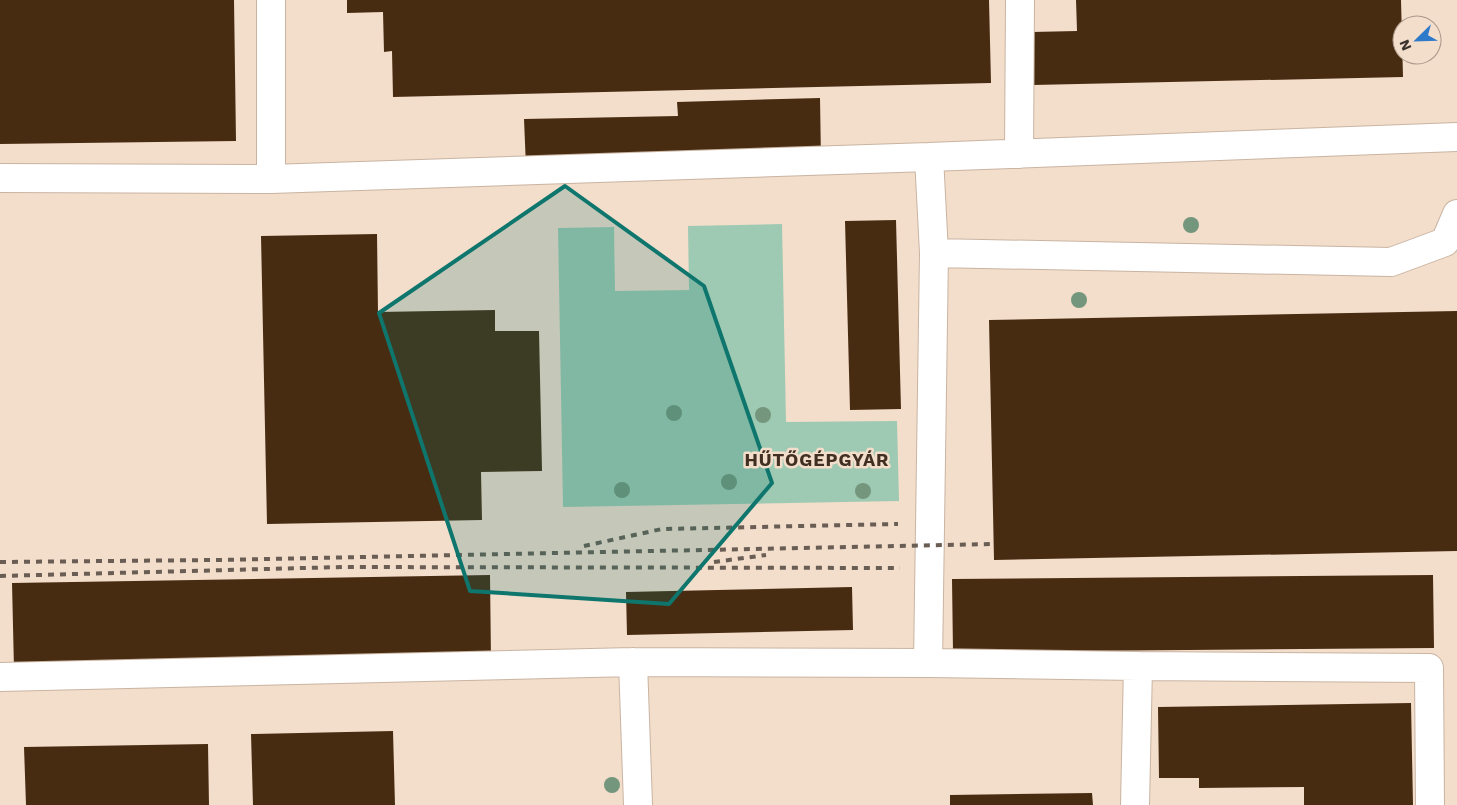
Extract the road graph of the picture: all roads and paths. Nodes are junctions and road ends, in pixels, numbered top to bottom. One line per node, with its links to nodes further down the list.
1 (271, 0): 7 (lane)
2 (1020, 0): 4 (lane)
3 (1457, 137): 4 (lane)
4 (1019, 154): 5 (lane)
5 (929, 157): 7 (lane); 9 (lane)
6 (0, 178): 7 (lane)
7 (272, 179)
8 (1457, 214): 9 (lane)
9 (934, 253): 11 (lane)
10 (633, 662): 11 (lane); 13 (lane); 14 (lane)
11 (928, 663): 12 (lane)
12 (1138, 666): 15 (lane); 16 (lane)
13 (0, 677)
14 (638, 805)
15 (1135, 805)
16 (1430, 805)

